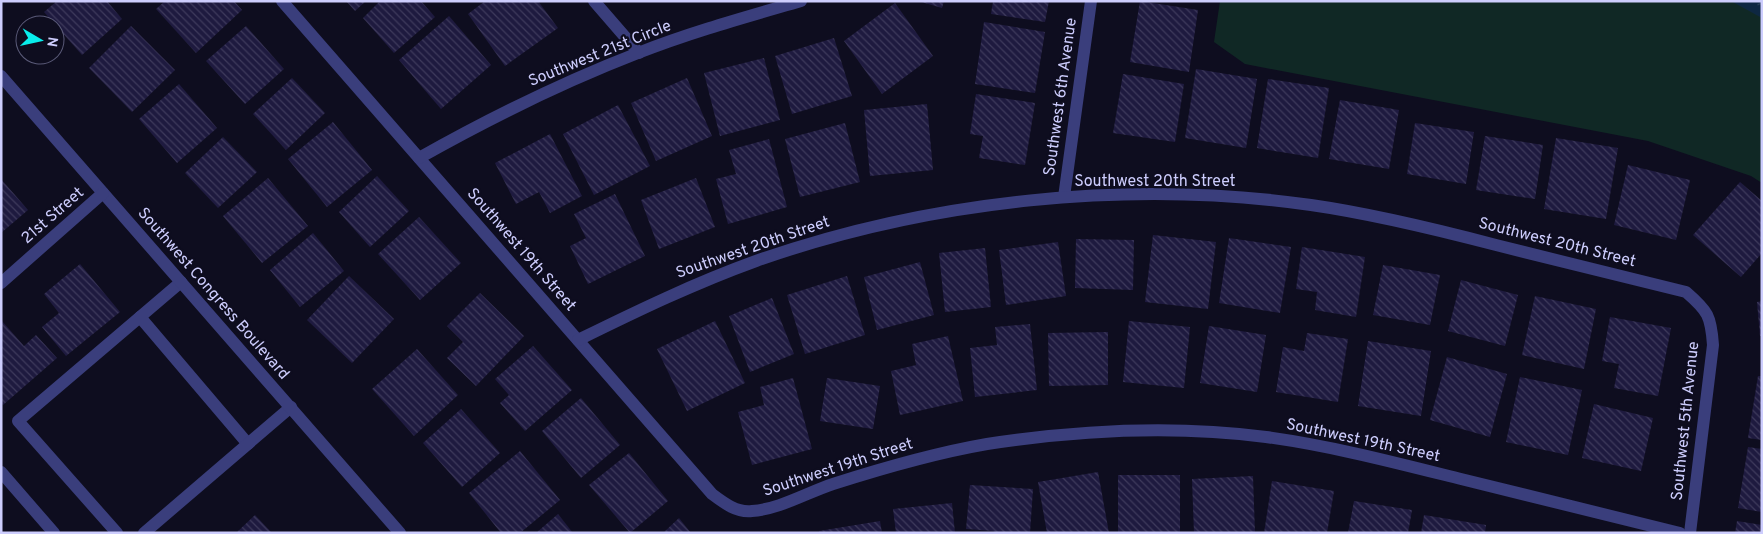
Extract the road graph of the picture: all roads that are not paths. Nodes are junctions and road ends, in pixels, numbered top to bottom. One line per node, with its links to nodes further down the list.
1 (282, 1): 7 (street, Southwest 19th Street)
2 (594, 1): 5 (street)
3 (801, 1): 5 (street, Southwest 21st Circle)
4 (1090, 1): 9 (street, Southwest 6th Avenue)
5 (639, 53): 7 (street, Southwest 21st Circle)
6 (1, 76): 8 (street, Southwest Congress Boulevard)
7 (420, 158): 14 (street, Southwest 19th Street)
8 (103, 193): 10 (street, 21st Street); 11 (street, Southwest Congress Boulevard)
9 (1064, 197): 12 (street, Southwest 20th Street); 14 (street, Southwest 20th Street)
10 (1, 282)
11 (181, 282): 13 (street); 15 (street, Southwest Congress Boulevard)
12 (1686, 292): 23 (street, Southwest 5th Avenue)
13 (140, 317): 16 (street); 19 (street)
14 (578, 340): 22 (street, Southwest 19th Street)
15 (291, 407): 16 (street); 21 (street, Southwest Congress Boulevard)
16 (248, 444): 20 (street)
17 (1, 472): 18 (street)
18 (54, 533)
19 (117, 533)
20 (144, 533)
21 (400, 533)
22 (1680, 533)
23 (1690, 533)

